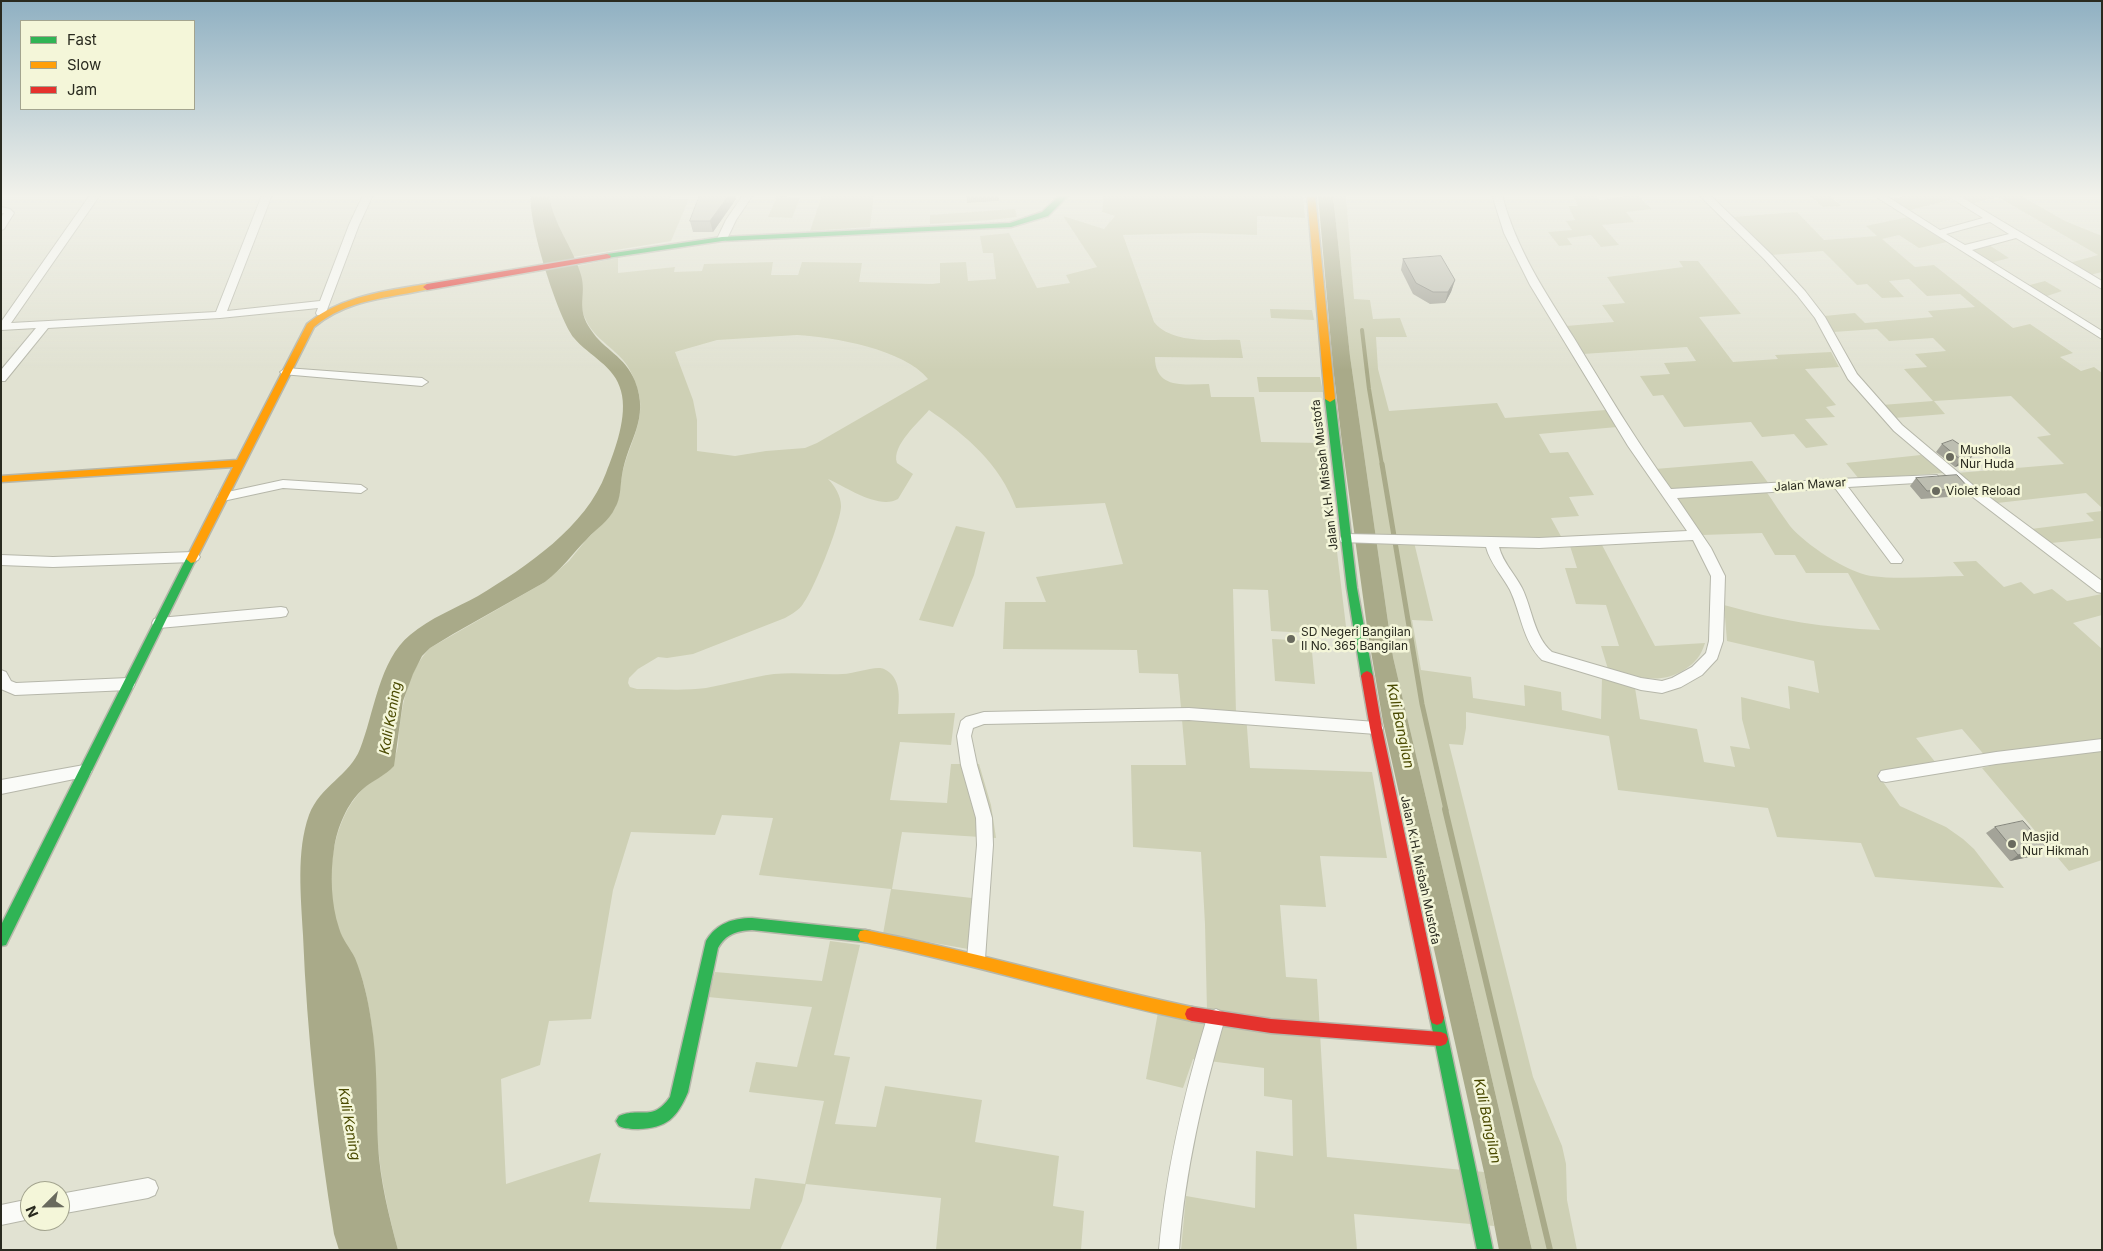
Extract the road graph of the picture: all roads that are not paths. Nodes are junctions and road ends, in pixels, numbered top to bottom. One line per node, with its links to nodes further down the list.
1 (54, 253): 15 (street)
2 (244, 253): 12 (street)
3 (344, 253): 11 (street)
4 (626, 253): 13 (street)
5 (1316, 253): 28 (street, Jalan K.H. Misbah Mustofa)
6 (1516, 253): 25 (street)
7 (1764, 253): 21 (street)
8 (1970, 253): 16 (street)
9 (2047, 253): 10 (street)
10 (2102, 286)
11 (325, 304): 12 (street); 13 (street)
12 (220, 315): 14 (street)
13 (318, 319): 17 (street)
14 (45, 324): 15 (street); 18 (street)
15 (3, 326)
16 (2102, 336)
17 (286, 372): 19 (street); 20 (street)
18 (1, 378)
19 (422, 382)
20 (240, 463): 22 (street); 26 (street)
21 (1954, 476): 23 (street, Jalan Mawar); 33 (street)
22 (1, 480)
23 (1838, 483): 25 (street, Jalan Mawar); 32 (street)
24 (361, 489): 26 (street)
25 (1667, 494): 27 (street)
26 (223, 497): 30 (street)
27 (1696, 535): 29 (street); 29 (street)
28 (1349, 539): 29 (street); 38 (street, Jalan K.H. Misbah Mustofa)
29 (1491, 543)
30 (193, 557): 31 (street); 35 (street)
31 (1, 560)
32 (1896, 560)
33 (2102, 588)
34 (281, 612): 35 (street)
35 (159, 623): 37 (street)
36 (1, 676): 37 (street)
37 (128, 684): 40 (street)
38 (1376, 728): 44 (street); 46 (street, Jalan K.H. Misbah Mustofa)
39 (2102, 745): 41 (street)
40 (84, 771): 42 (street); 43 (street)
41 (1886, 776)
42 (1, 787)
43 (1, 940)
44 (976, 959): 45 (street); 47 (street)
45 (1216, 1018): 46 (street); 52 (street)
46 (1441, 1038): 53 (street, Jalan K.H. Misbah Mustofa)
47 (624, 1121)
48 (148, 1188): 49 (street)
49 (70, 1202)
50 (20, 1211): 51 (street)
51 (1, 1215)
52 (1169, 1250)
53 (1485, 1250)

